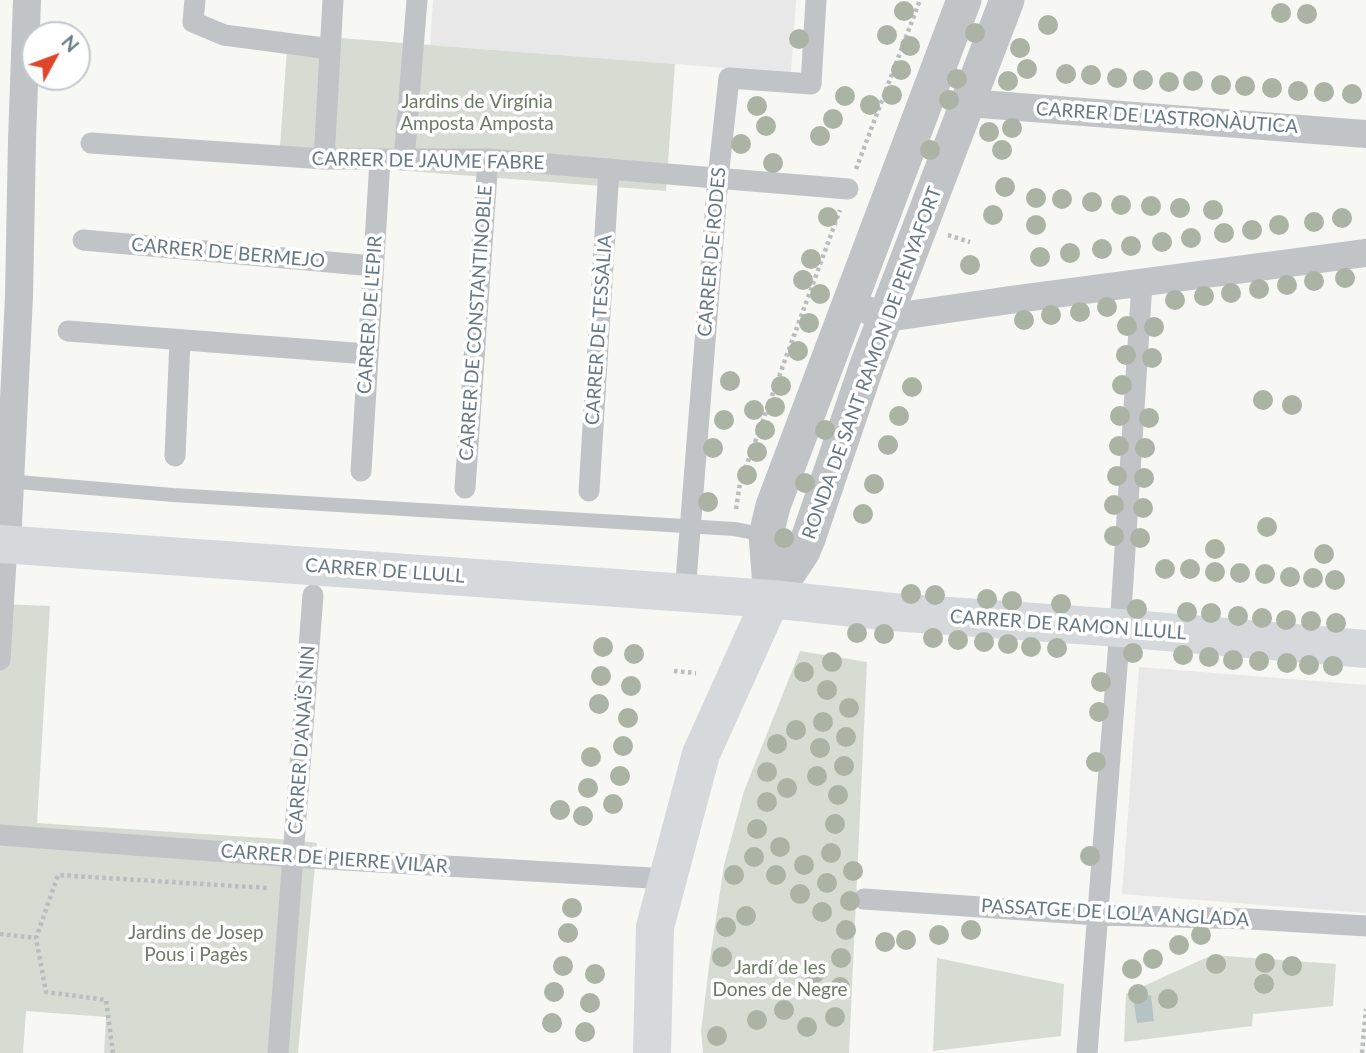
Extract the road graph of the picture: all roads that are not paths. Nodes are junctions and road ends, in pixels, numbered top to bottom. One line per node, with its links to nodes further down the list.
1 (27, 0): 30 (street)
2 (195, 0): 8 (street)
3 (333, 0): 8 (street)
4 (417, 0): 15 (street)
5 (816, 0): 17 (street, CARRER DE RODES)
6 (964, 0): 23 (street, RONDA DE SANT RAMON DE PENYAFORT)
7 (1007, 0): 9 (street, RONDA DE SANT RAMON DE PENYAFORT)
8 (330, 50): 12 (street)
9 (968, 103): 10 (street, CARRER DE L'ASTRONÀUTICA); 24 (street, RONDA DE SANT RAMON DE PENYAFORT)
10 (1366, 134)
11 (91, 143): 12 (street, CARRER DE JAUME FABRE)
12 (324, 159): 14 (street, CARRER DE JAUME FABRE)
13 (488, 159): 15 (street, CARRER DE JAUME FABRE); 16 (street, CARRER DE JAUME FABRE); 31 (street, CARRER DE CONSTANTINOBLE)
14 (380, 160): 15 (street, CARRER DE JAUME FABRE); 21 (street, CARRER DE L'EPIR)
15 (404, 160)
16 (609, 169): 17 (street, CARRER DE JAUME FABRE); 32 (street, CARRER DE TESSÀLIA)
17 (718, 178): 18 (street, CARRER DE JAUME FABRE); 33 (street, CARRER DE RODES)
18 (848, 189)
19 (83, 240): 21 (street, CARRER DE BERMEJO)
20 (1366, 253): 22 (street)
21 (373, 266): 27 (street, CARRER DE L'EPIR)
22 (1142, 283): 24 (street); 39 (street)
23 (850, 303): 24 (street); 34 (street, RONDA DE SANT RAMON DE PENYAFORT)
24 (887, 318): 38 (street, RONDA DE SANT RAMON DE PENYAFORT)
25 (68, 331): 26 (street)
26 (180, 340): 27 (street); 28 (street)
27 (367, 354): 29 (street, CARRER DE L'EPIR)
28 (175, 456)
29 (361, 471)
30 (5, 481): 33 (lane); 35 (street)
31 (464, 488)
32 (589, 491)
33 (690, 527): 34 (lane); 36 (street, CARRER DE RODES)
34 (766, 535): 38 (street, RONDA DE SANT RAMON DE PENYAFORT)
35 (3, 545): 36 (main road, CARRER DE LLULL); 41 (street)
36 (685, 593): 38 (main road, CARRER DE LLULL)
37 (313, 596): 43 (street, CARRER D'ANAÏS NIN)
38 (771, 598): 39 (main road, CARRER DE RAMON LLULL); 44 (main road)
39 (1120, 628): 40 (main road, CARRER DE RAMON LLULL); 46 (street)
40 (1366, 649)
41 (0, 660)
42 (0, 835): 43 (street, CARRER DE PIERRE VILAR)
43 (293, 857): 44 (street, CARRER DE PIERRE VILAR); 48 (street, CARRER D'ANAÏS NIN)
44 (668, 879): 49 (main road)
45 (864, 898): 46 (street, PASSATGE DE LOLA ANGLADA)
46 (1097, 915): 47 (street, PASSATGE DE LOLA ANGLADA); 50 (street)
47 (1366, 926)
48 (278, 1053)
49 (652, 1053)
50 (1087, 1053)

